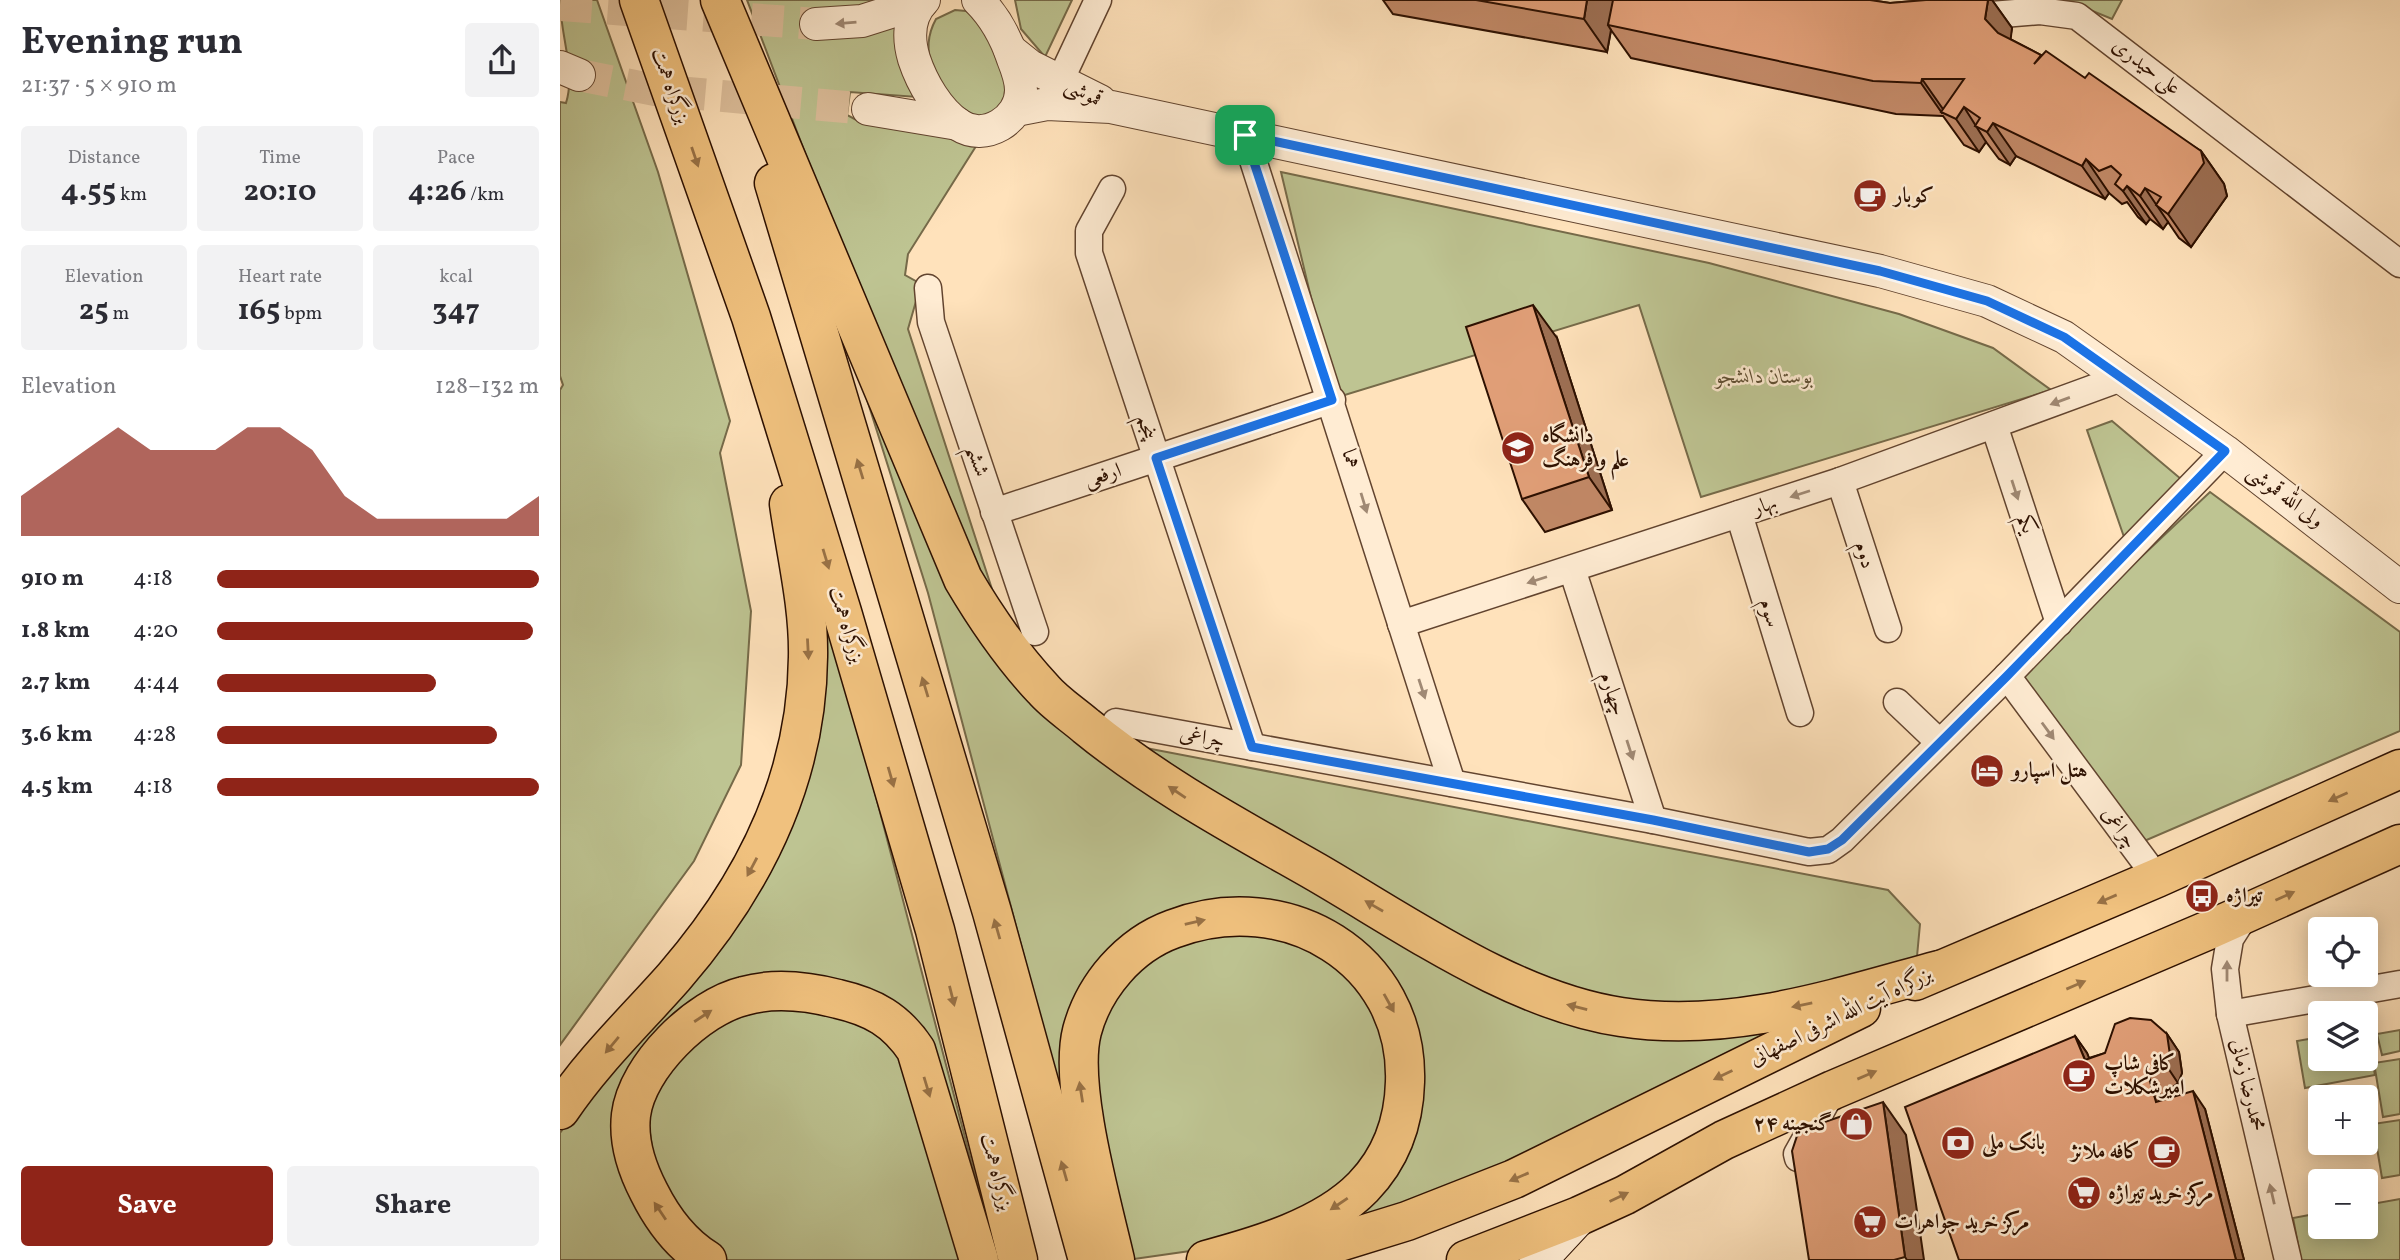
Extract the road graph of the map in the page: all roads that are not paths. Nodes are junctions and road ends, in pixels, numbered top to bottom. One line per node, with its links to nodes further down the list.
1 (639, 0): 19 (highway, بزرگراه همت, one-way to 19)
2 (720, 0): 45 (highway, one-way to 2); 52 (highway, one-way to 2)
3 (978, 0): 8 (street)
4 (1098, 0): 9 (street)
5 (923, 1): 7 (street, one-way to 7); 13 (street)
6 (1942, 16): 16 (street, علی حیدری)
7 (816, 24)
8 (1005, 26): 9 (street, قموشی); 12 (street)
9 (1059, 81): 10 (street, قموشی)
10 (1111, 107): 12 (street, قموشی); 14 (street, ولی الله قموشی)
11 (868, 109): 13 (street)
12 (1016, 110): 13 (street)
13 (958, 124)
14 (1245, 135): 18 (street, ولی الله قموشی); 20 (street, هما)
15 (1112, 189): 23 (street, پنجم)
16 (2400, 264)
17 (928, 288): 25 (street, ششم)
18 (2124, 377): 21 (street, بهار, one-way to 21); 22 (street, ولی الله قموشی)
19 (773, 387): 49 (highway, one-way to 49); 53 (highway, بزرگراه همت, one-way to 53)
20 (1332, 400): 23 (street, ارفعی); 30 (street, هما, one-way to 30)
21 (1994, 425): 24 (street, بهار); 29 (street, یکم, one-way to 29)
22 (2225, 451): 28 (street, ولی الله قموشی); 29 (street, چراغی)
23 (1156, 458): 25 (street, ارفعی); 38 (street, پنجم)
24 (1840, 481): 26 (street, بهار, one-way to 26); 31 (street, دوم)
25 (994, 512): 32 (street, ششم)
26 (1739, 514): 27 (street, بهار); 35 (street, سوم)
27 (1572, 569): 30 (street, بهار, one-way to 30); 41 (street, چهارم, one-way to 41)
28 (2394, 580)
29 (2059, 623): 33 (street, چراغی)
30 (1401, 624): 40 (street, هما, one-way to 40)
31 (1888, 629)
32 (1035, 632)
33 (2007, 676): 37 (street, چراغی); 43 (street, چراغی, one-way to 43)
34 (1897, 702): 37 (street)
35 (1800, 713)
36 (1116, 722): 38 (street, چراغی)
37 (1939, 742): 41 (street, چراغی)
38 (1252, 747): 40 (street, چراغی)
39 (2400, 769): 43 (highway, بزرگراه آیت الله اشرفی اصفهانی, one-way to 43)
40 (1452, 783): 41 (street, چراغی)
41 (1653, 820)
42 (2400, 844): 44 (highway, one-way to 42)
43 (2157, 878): 45 (highway, بزرگراه آیت الله اشرفی اصفهانی, one-way to 45)
44 (2247, 913): 47 (street, محمدرضا زمانی, one-way to 44); 48 (highway, one-way to 44)
45 (1939, 970): 57 (highway, بزرگراه آیت الله اشرفی اصفهانی, one-way to 57)
46 (2400, 984): 47 (street)
47 (2230, 1014): 60 (street, محمدرضا زمانی, one-way to 47)
48 (1833, 1090): 50 (street); 51 (highway, one-way to 48)
49 (560, 1110)
50 (1803, 1187)
51 (1579, 1216): 58 (highway); 59 (main road)
52 (1098, 1247): 56 (highway, one-way to 56)
53 (1017, 1256)
54 (978, 1257): 55 (highway, one-way to 54)
55 (707, 1260)
56 (1206, 1260)
57 (1281, 1260)
58 (1466, 1260)
59 (1538, 1260)
60 (2288, 1260)

